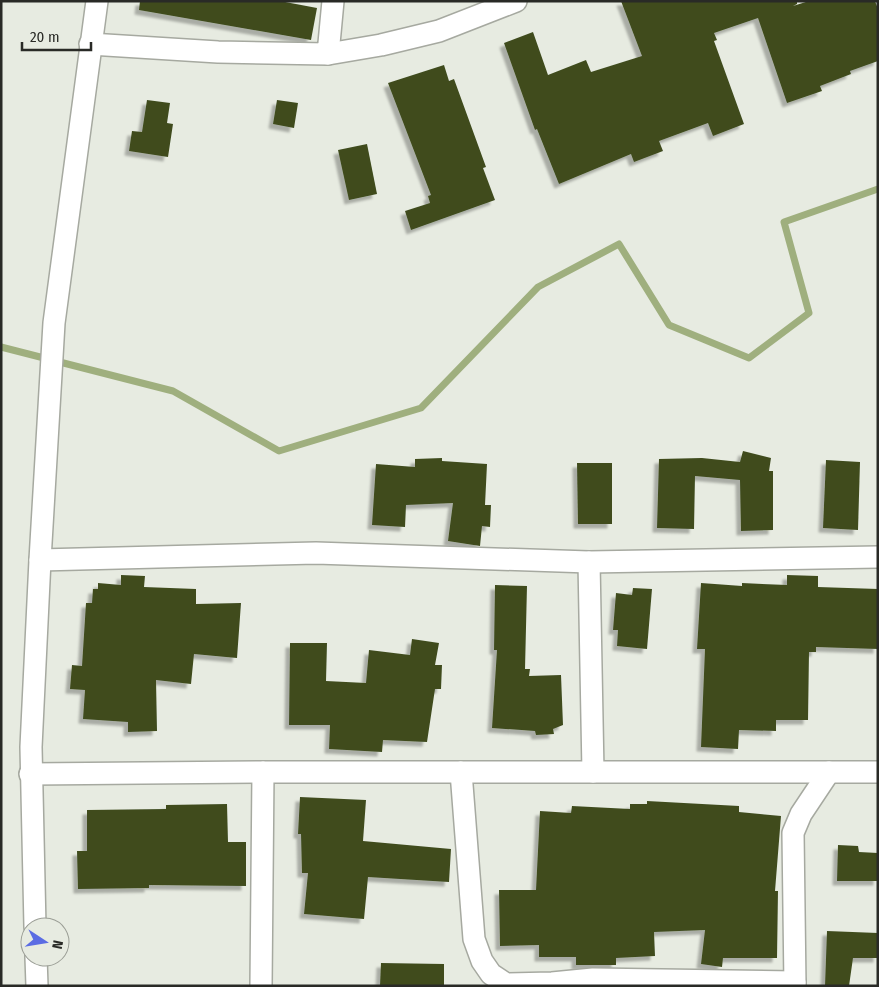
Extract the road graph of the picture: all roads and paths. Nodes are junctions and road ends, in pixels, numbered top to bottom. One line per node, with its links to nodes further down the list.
1 (97, 1): 4 (street)
2 (333, 1): 5 (street)
3 (516, 1): 5 (street)
4 (90, 44): 5 (street); 7 (street)
5 (328, 54)
6 (878, 557): 8 (street)
7 (40, 560): 8 (street); 14 (street)
8 (589, 562): 11 (street)
9 (263, 772): 10 (street); 14 (street); 19 (street)
10 (461, 772): 11 (street); 17 (street)
11 (593, 772): 12 (street)
12 (830, 772): 13 (street); 17 (street)
13 (878, 772)
14 (30, 774): 15 (street)
15 (35, 917)
16 (36, 967): 18 (street)
17 (795, 984)
18 (36, 986)
19 (261, 986)

